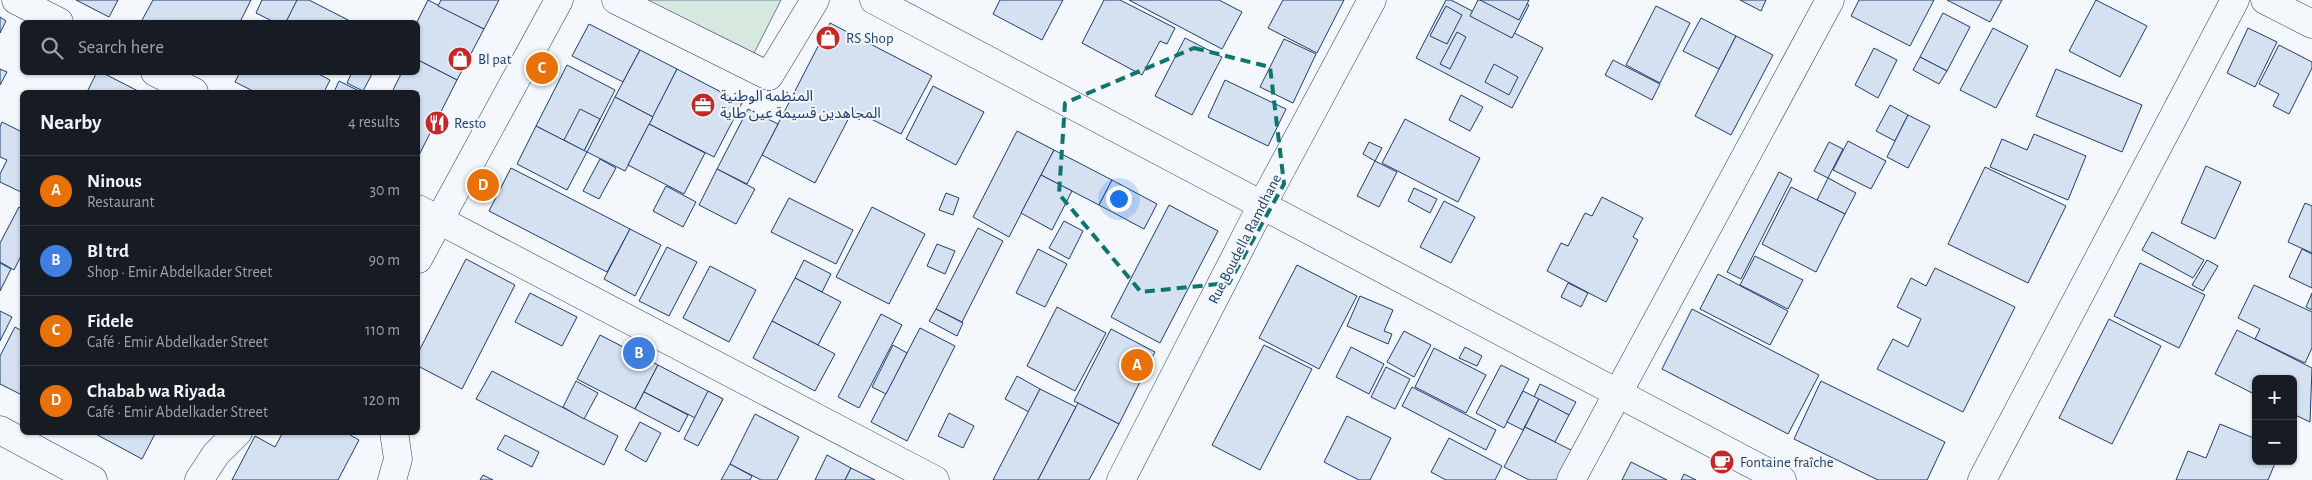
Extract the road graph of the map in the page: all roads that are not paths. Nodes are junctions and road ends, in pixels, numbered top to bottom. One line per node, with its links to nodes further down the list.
1 (16, 0): 10 (street)
2 (559, 0): 15 (street)
3 (616, 0): 4 (street)
4 (815, 0)
5 (874, 0): 14 (street)
6 (1372, 0): 14 (street, Rue Boudella Ramdhane)
7 (1830, 0): 17 (street)
8 (2235, 0): 28 (street)
9 (2265, 0): 11 (street)
10 (55, 20)
11 (2312, 24)
12 (161, 75): 13 (street)
13 (190, 90)
14 (1262, 205): 17 (street); 25 (street, Rue Boudella Ramdhane)
15 (429, 215): 16 (street); 24 (street)
16 (420, 262)
17 (1617, 394): 26 (street); 27 (street)
18 (0, 430): 21 (street)
19 (235, 435): 22 (street)
20 (394, 435): 23 (street)
21 (94, 480)
22 (198, 480)
23 (392, 480)
24 (935, 480)
25 (1121, 480)
26 (1571, 480)
27 (1782, 480)
28 (1982, 480)

